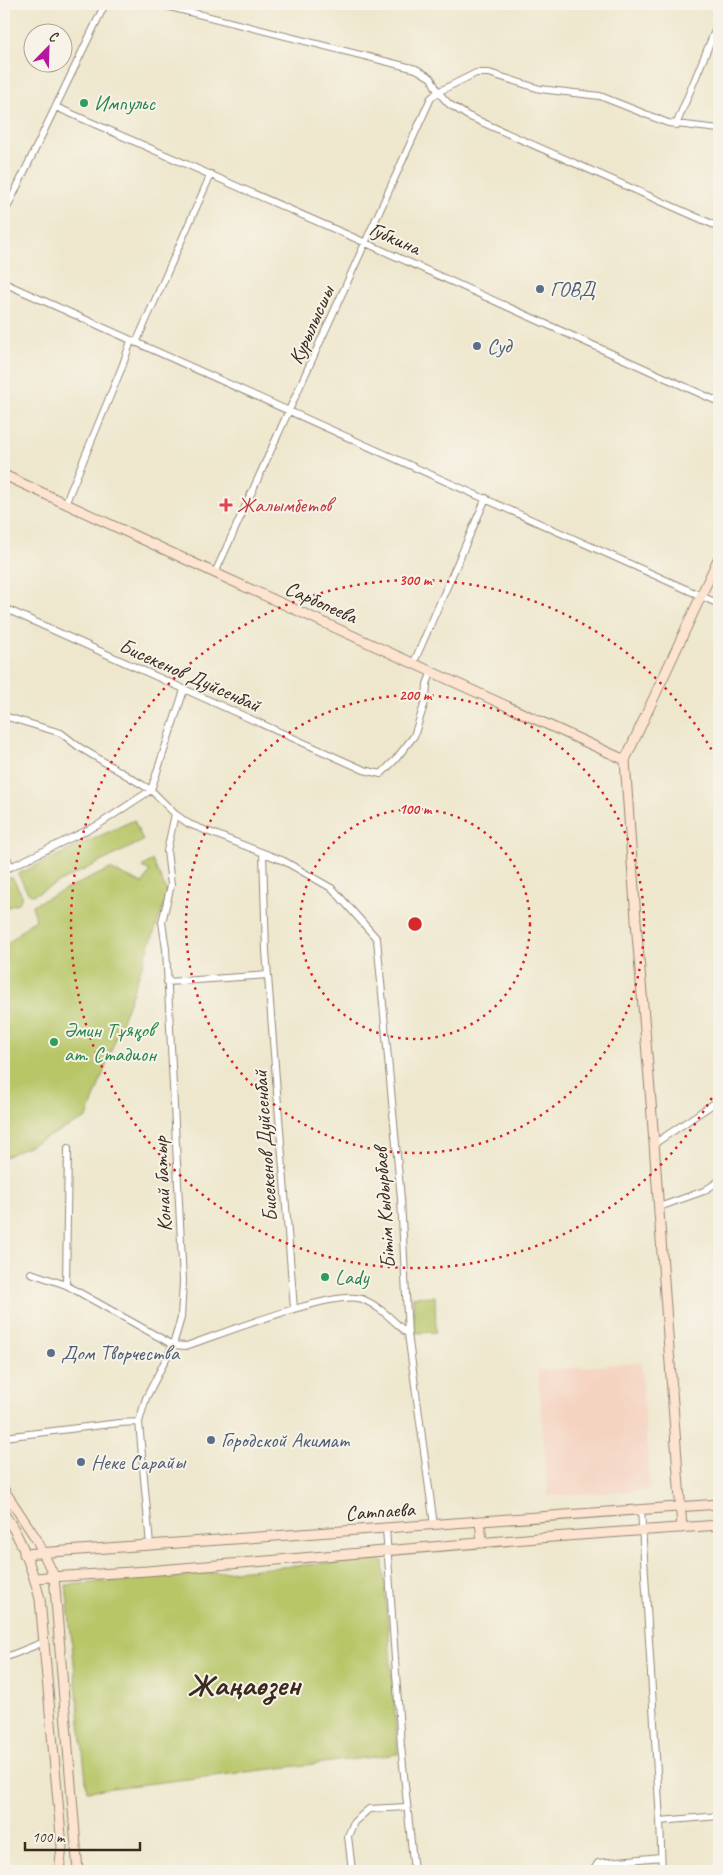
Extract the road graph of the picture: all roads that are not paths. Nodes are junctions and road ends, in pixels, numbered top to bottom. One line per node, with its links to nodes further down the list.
1 (104, 4): 5 (street)
2 (158, 4): 4 (street)
3 (719, 21): 6 (street)
4 (438, 92): 6 (street); 10 (street); 11 (street, Курылысшы)
5 (56, 107): 8 (street, Губкина); 9 (street)
6 (676, 125): 7 (street)
7 (719, 129)
8 (210, 174): 11 (street, Губкина); 13 (street)
9 (4, 214)
10 (719, 227)
11 (366, 243): 14 (street, Губкина); 15 (street, Курылысшы)
12 (4, 283): 13 (street)
13 (133, 342): 15 (street); 18 (street)
14 (719, 402)
15 (289, 411): 17 (street); 20 (street, Курылысшы)
16 (4, 475): 18 (street, Сарбопеева)
17 (486, 498): 21 (street); 24 (street)
18 (66, 502): 20 (street, Сарбопеева)
19 (719, 557): 21 (street)
20 (216, 574): 24 (street, Сарбопеева)
21 (702, 596): 22 (street); 28 (street)
22 (719, 604)
23 (4, 608): 26 (street, Бисекенов Дуйсенбай)
24 (414, 662): 25 (street, Сарбопеева)
25 (432, 671): 26 (street, Бисекенов Дуйсенбай); 28 (street, Сарбопеева)
26 (184, 690): 29 (street)
27 (4, 716): 29 (street, Бiтiм Кыдырбаев)
28 (625, 760): 38 (street)
29 (152, 790): 30 (street, Бiтiм Кыдырбаев); 33 (street)
30 (176, 814): 32 (street, Бiтiм Кыдырбаев); 36 (street, Конай батыр)
31 (4, 852): 33 (street)
32 (263, 853): 35 (street, Бисекенов Дуйсенбай); 45 (street, Бiтiм Кыдырбаев)
33 (11, 867): 34 (street)
34 (4, 870)
35 (268, 975): 36 (street); 44 (street, Бисекенов Дуйсенбай)
36 (167, 982): 46 (street, Конай батыр)
37 (719, 1100): 38 (street)
38 (654, 1144): 41 (street)
39 (68, 1148): 43 (street)
40 (719, 1181): 41 (street)
41 (659, 1207): 51 (street)
42 (31, 1273): 43 (street)
43 (66, 1285): 46 (street)
44 (294, 1309): 45 (street); 46 (street)
45 (408, 1334): 55 (street, Бiтiм Кыдырбаев)
46 (173, 1345): 47 (street, Конай батыр)
47 (139, 1422): 48 (street); 61 (street, Конай батыр)
48 (4, 1437)
49 (4, 1490): 63 (street)
50 (719, 1504): 51 (street, Сатпаева)
51 (681, 1506): 52 (street, Сатпаева); 58 (street)
52 (641, 1509): 54 (street, Сатпаева); 59 (street)
53 (4, 1514): 64 (street)
54 (480, 1521): 55 (street, Сатпаева); 60 (street)
55 (434, 1524): 57 (street, Сатпаева)
56 (719, 1525): 58 (street, Сатпаева)
57 (386, 1528): 61 (street, Сатпаева); 62 (street)
58 (682, 1528): 59 (street, Сатпаева)
59 (642, 1530): 60 (street, Сатпаева); 71 (street)
60 (482, 1543): 62 (street, Сатпаева)
61 (150, 1544): 63 (street, Сатпаева)
62 (388, 1551): 65 (street, Сатпаева); 69 (street)
63 (44, 1552): 64 (street, Сатпаева); 65 (street)
64 (24, 1554): 66 (street)
65 (54, 1576): 66 (street, Сатпаева); 74 (street)
66 (34, 1578): 67 (street)
67 (44, 1642): 68 (street); 73 (street)
68 (4, 1658)
69 (407, 1807): 75 (street); 76 (street)
70 (719, 1816): 71 (street)
71 (660, 1821): 72 (street)
72 (661, 1857): 77 (street); 78 (street)
73 (59, 1871)
74 (78, 1871)
75 (352, 1871)
76 (414, 1871)
77 (593, 1871)
78 (662, 1871)

